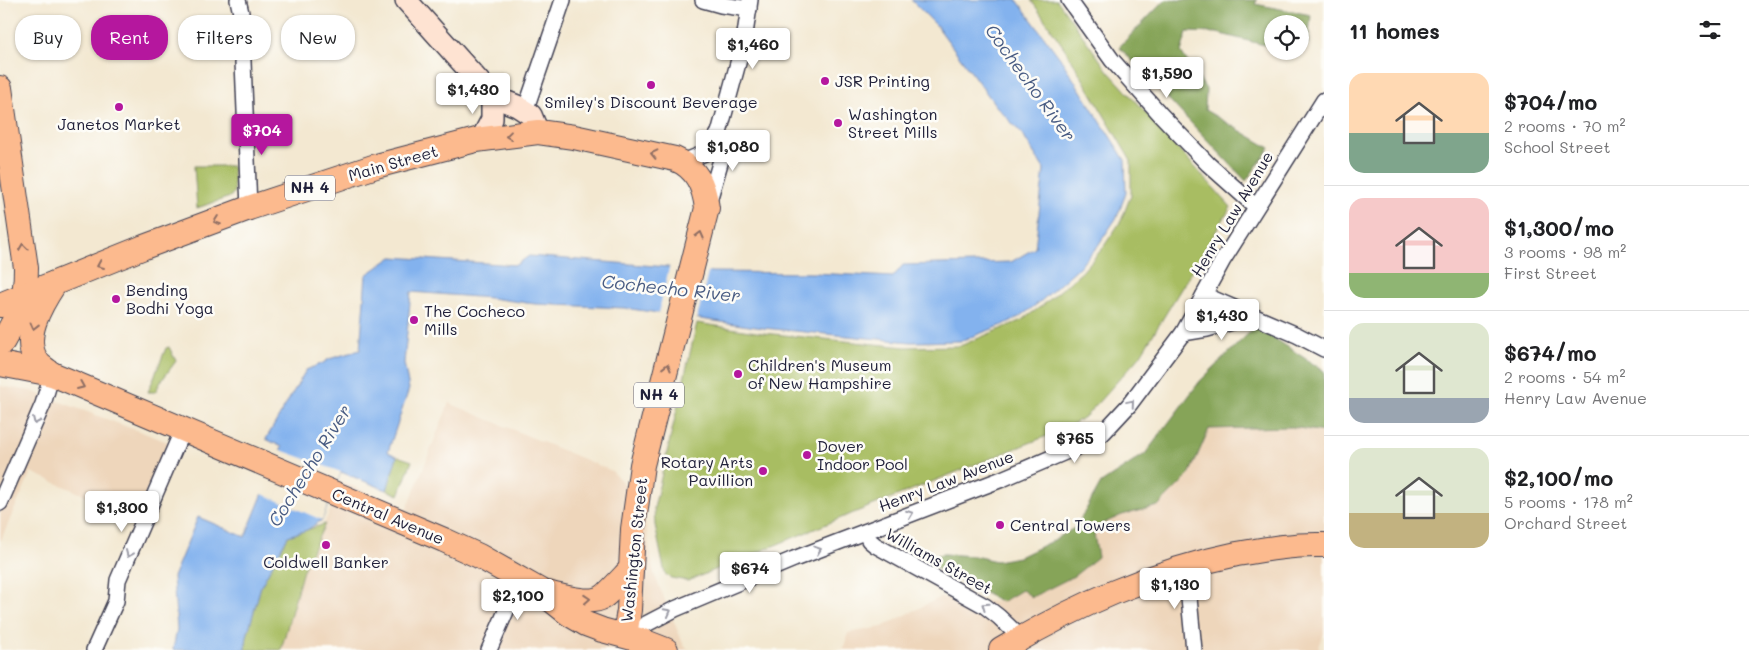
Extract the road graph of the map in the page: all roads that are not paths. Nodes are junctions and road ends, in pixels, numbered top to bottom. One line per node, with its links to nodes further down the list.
1 (238, 0): 16 (street)
2 (406, 0): 8 (main road)
3 (563, 0): 10 (street)
4 (702, 0): 6 (street)
5 (1069, 0): 15 (street)
6 (750, 5): 12 (street, Washington Street)
7 (0, 88): 20 (main road, one-way to 7)
8 (492, 96): 10 (main road); 13 (main road)
9 (1324, 100): 15 (street, Henry Law Avenue)
10 (525, 111): 11 (main road)
11 (538, 132): 13 (main road, Main Street / NH 4, one-way to 13); 14 (main road, Main Street / NH 4, one-way to 11)
12 (720, 133): 14 (street); 17 (street, Washington Street)
13 (480, 140): 16 (main road, Main Street / NH 4)
14 (684, 162): 17 (main road, NH 4)
15 (1255, 206): 19 (street, Henry Law Avenue)
16 (249, 208): 18 (main road, Main Street / NH 4, one-way to 18)
17 (707, 208): 33 (main road, Washington Street / NH 4, one-way to 17)
18 (55, 283): 20 (main road, Main Street / NH 4); 27 (main road, one-way to 27)
19 (1204, 295): 22 (street); 23 (street, Henry Law Avenue)
20 (25, 296): 21 (main road, Main Street); 24 (main road)
21 (0, 305)
22 (1253, 316): 23 (street); 25 (street)
23 (1183, 333): 30 (street, Henry Law Avenue, one-way to 23)
24 (0, 344)
25 (1324, 348)
26 (0, 364): 27 (main road, Central Avenue)
27 (52, 374): 28 (main road, Central Avenue, one-way to 28); 29 (street, one-way to 29)
28 (183, 429): 34 (main road, Central Avenue); 37 (street, one-way to 37)
29 (0, 503)
30 (865, 532): 35 (street, Henry Law Avenue, one-way to 30); 36 (street, Williams Street, one-way to 30)
31 (1324, 545): 32 (main road)
32 (1186, 567): 36 (main road); 40 (street)
33 (631, 569): 34 (main road, one-way to 33); 35 (main road, Washington Street / NH 4)
34 (530, 585): 35 (main road, Central Avenue); 38 (street)
35 (630, 643): 39 (main road, Central Avenue)
36 (1011, 644)
37 (94, 650)
38 (489, 650)
39 (666, 650)
40 (1194, 650)

